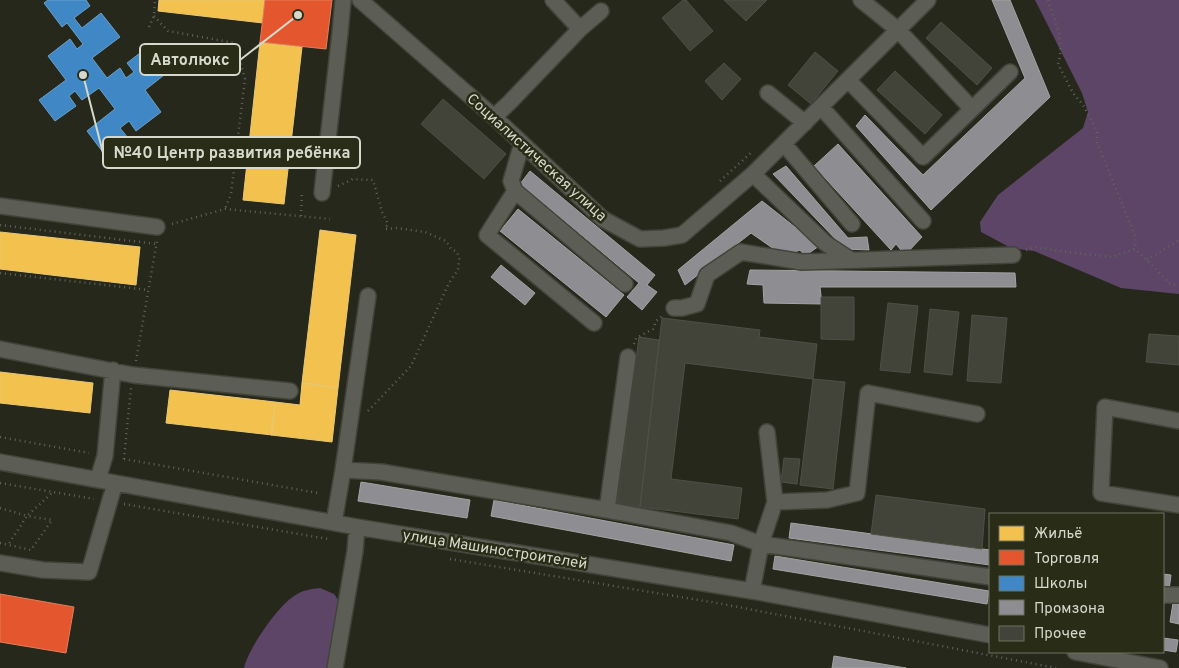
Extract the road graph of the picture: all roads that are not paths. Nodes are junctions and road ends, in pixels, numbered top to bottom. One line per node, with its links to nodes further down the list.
1 (343, 0): 19 (street)
2 (360, 0): 14 (street, Социалистическая улица)
3 (554, 0): 7 (street)
4 (861, 0): 8 (street)
5 (928, 0): 8 (street, Социалистическая улица)
6 (601, 10): 7 (street)
7 (580, 29): 14 (street)
8 (898, 30): 10 (street, Социалистическая улица); 13 (street)
9 (1010, 72): 13 (street)
10 (848, 80): 12 (street, Социалистическая улица); 13 (street)
11 (768, 93): 15 (street)
12 (821, 107): 15 (street, Социалистическая улица); 22 (street)
13 (972, 109)
14 (494, 117): 16 (street, Социалистическая улица)
15 (805, 123): 17 (street, Социалистическая улица)
16 (522, 143): 18 (street, Социалистическая улица); 20 (street)
17 (784, 144): 18 (street, Социалистическая улица); 23 (street)
18 (753, 174): 26 (street)
19 (322, 189)
20 (515, 191): 27 (street); 30 (street)
21 (0, 206): 24 (street)
22 (923, 221)
23 (852, 224)
24 (158, 227)
25 (1013, 255): 26 (street)
26 (850, 260): 29 (street)
27 (626, 284)
28 (368, 296): 39 (street)
29 (674, 308)
30 (594, 323)
31 (0, 349): 33 (street)
32 (628, 357): 44 (street)
33 (113, 370): 34 (street); 40 (street)
34 (290, 391)
35 (977, 414): 42 (street)
36 (1179, 421): 43 (street)
37 (767, 432): 42 (street)
38 (0, 462): 40 (street, улица Машиностроителей)
39 (343, 470): 44 (street); 45 (street)
40 (98, 480): 41 (street, улица Машиностроителей)
41 (115, 484): 45 (street, улица Машиностроителей); 48 (street)
42 (775, 502): 47 (street)
43 (1179, 504)
44 (607, 510): 47 (street)
45 (334, 522): 46 (street, улица Машиностроителей)
46 (357, 527): 50 (street, улица Машиностроителей); 55 (street)
47 (761, 544): 49 (street); 50 (street)
48 (0, 563)
49 (989, 577)
50 (752, 591): 53 (street, улица Машиностроителей)
51 (1164, 594): 52 (street)
52 (1179, 595)
53 (989, 636)
54 (1080, 653): 56 (street)
55 (335, 668)
56 (1160, 668)

